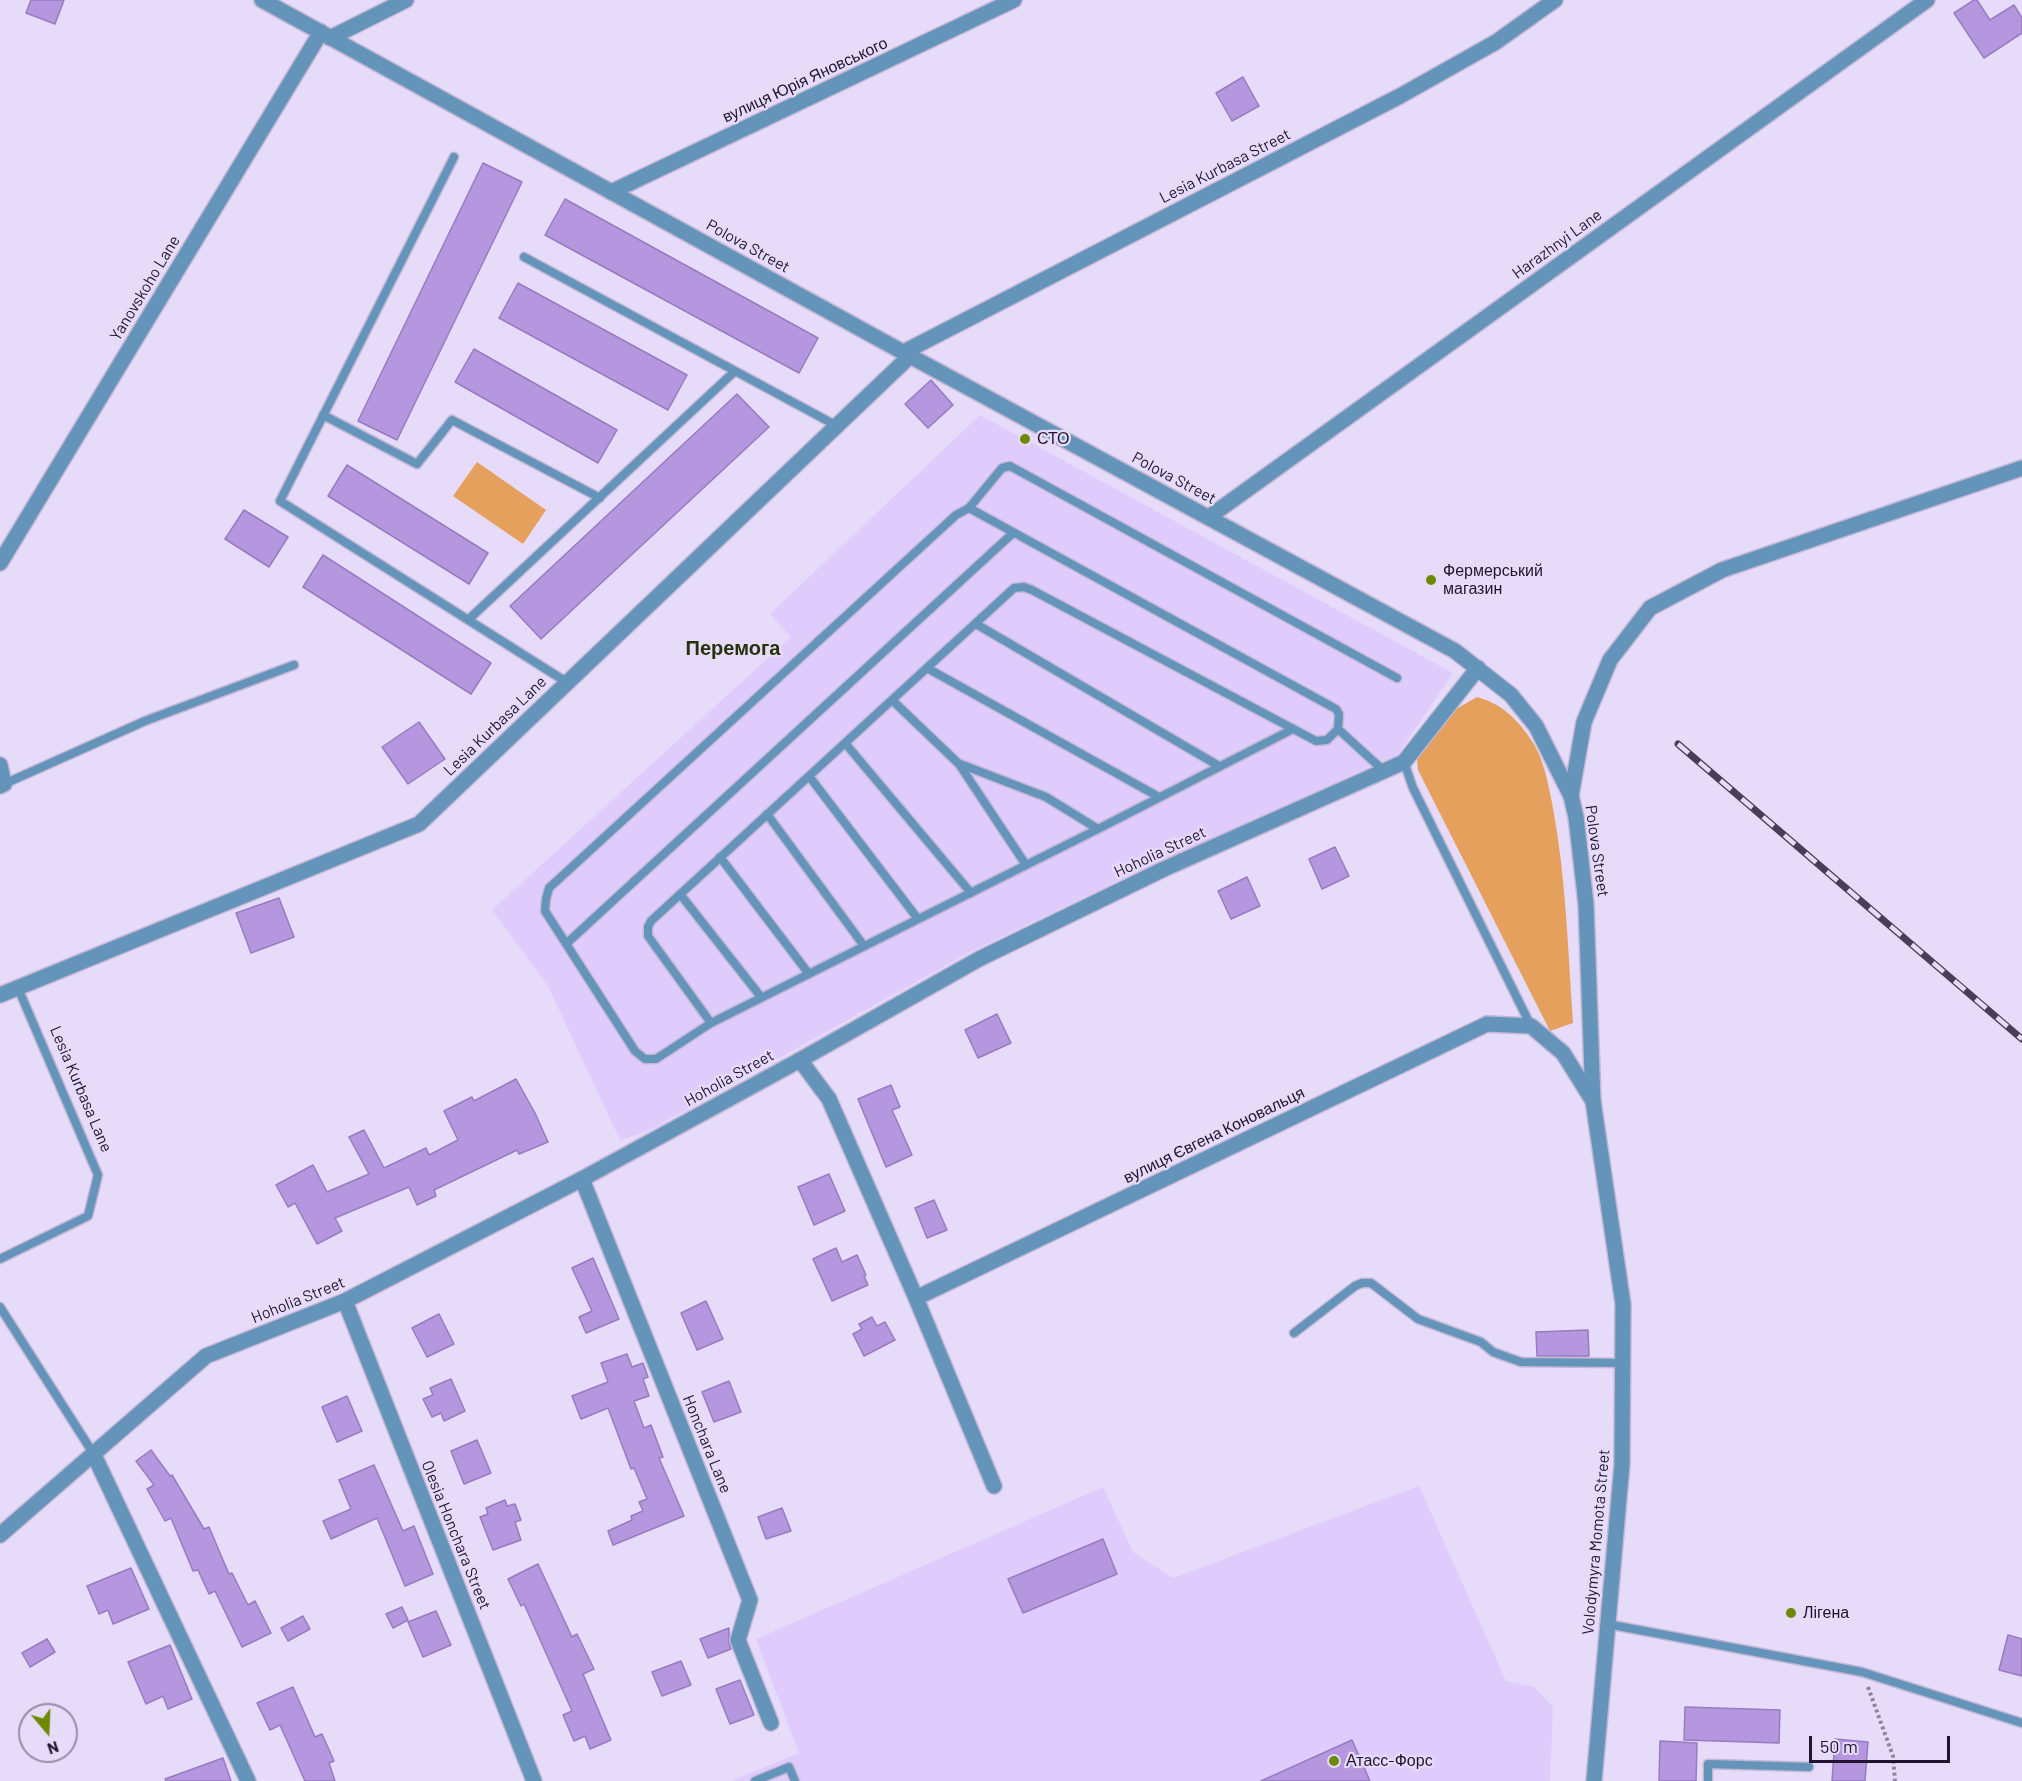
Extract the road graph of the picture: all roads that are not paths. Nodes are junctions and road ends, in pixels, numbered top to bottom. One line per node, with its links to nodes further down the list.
1 (262, 0): 6 (street, Polova Street)
2 (406, 0): 6 (street)
3 (1014, 0): 8 (street, вулиця Юрія Яновського)
4 (1555, 0): 10 (street, Lesia Kurbasa Street)
5 (1927, 0): 17 (street, Harazhnyi Lane)
6 (326, 35): 8 (street, Polova Street); 19 (street, Yanovskoho Lane)
7 (454, 157): 12 (lane)
8 (611, 192): 10 (street, Polova Street)
9 (524, 257): 11 (lane)
10 (907, 354): 13 (street, Lesia Kurbasa Lane); 17 (street, Polova Street)
11 (735, 371): 13 (lane); 15 (lane)
12 (323, 415): 15 (lane); 20 (lane)
13 (837, 426): 26 (street, Lesia Kurbasa Lane)
14 (2022, 468): 38 (street)
15 (600, 498): 20 (lane)
16 (969, 508): 18 (lane); 25 (lane); 47 (lane)
17 (1209, 518): 24 (street, Polova Street)
18 (1013, 533): 29 (lane); 47 (lane)
19 (0, 563)
20 (468, 620): 26 (lane)
21 (976, 624): 23 (lane); 28 (lane); 34 (lane)
22 (294, 666): 37 (lane)
23 (927, 668): 27 (lane); 39 (lane)
24 (1478, 668): 31 (street, Hoholia Street); 38 (street, Polova Street)
25 (1397, 678)
26 (568, 683): 50 (street, Lesia Kurbasa Lane)
27 (892, 700): 30 (lane); 32 (lane)
28 (1293, 729): 29 (lane); 34 (lane)
29 (1338, 729): 35 (lane)
30 (845, 743): 36 (lane); 44 (lane)
31 (1404, 762): 35 (street, Hoholia Street); 54 (lane)
32 (959, 764): 41 (lane); 43 (lane)
33 (0, 765): 37 (street)
34 (1219, 766): 39 (lane)
35 (1384, 771): 55 (street, Hoholia Street)
36 (809, 776): 40 (lane); 46 (lane)
37 (2, 785)
38 (1571, 796): 56 (street, Polova Street)
39 (1159, 797): 41 (lane)
40 (767, 814): 42 (lane); 48 (lane)
41 (1098, 829): 43 (lane)
42 (720, 857): 45 (lane); 49 (lane)
43 (1026, 865): 44 (lane)
44 (971, 893): 46 (lane)
45 (680, 894): 52 (lane); 53 (lane)
46 (918, 919): 48 (lane)
47 (566, 944): 53 (lane)
48 (864, 946): 49 (lane)
49 (809, 974): 52 (lane)
50 (18, 988): 51 (street, Lesia Kurbasa Lane); 58 (lane, Lesia Kurbasa Lane)
51 (0, 995)
52 (762, 998): 53 (lane)
53 (711, 1023)
54 (1532, 1026): 56 (street); 59 (street, вулиця Євгена Коновальця)
55 (800, 1060): 57 (street, Hoholia Street); 59 (street)
56 (1593, 1101): 61 (street, Polova Street)
57 (582, 1179): 60 (street, Hoholia Street); 69 (street, Honchara Lane)
58 (0, 1259)
59 (915, 1298): 66 (street)
60 (345, 1301): 65 (street, Hoholia Street); 73 (street, Olesia Honchara Street)
61 (1623, 1304): 64 (street, Volodymyra Momota Street)
62 (0, 1307): 65 (lane)
63 (1294, 1334): 64 (lane)
64 (1622, 1363): 68 (street, Volodymyra Momota Street)
65 (93, 1453): 67 (street, Hoholia Street); 72 (street)
66 (994, 1486)
67 (0, 1535)
68 (1607, 1624): 70 (lane); 76 (street, Volodymyra Momota Street)
69 (771, 1723)
70 (2022, 1723)
71 (1809, 1767): 77 (lane)
72 (248, 1781)
73 (534, 1781)
74 (755, 1781): 75 (lane)
75 (795, 1781)
76 (1594, 1781)
77 (1708, 1781)

